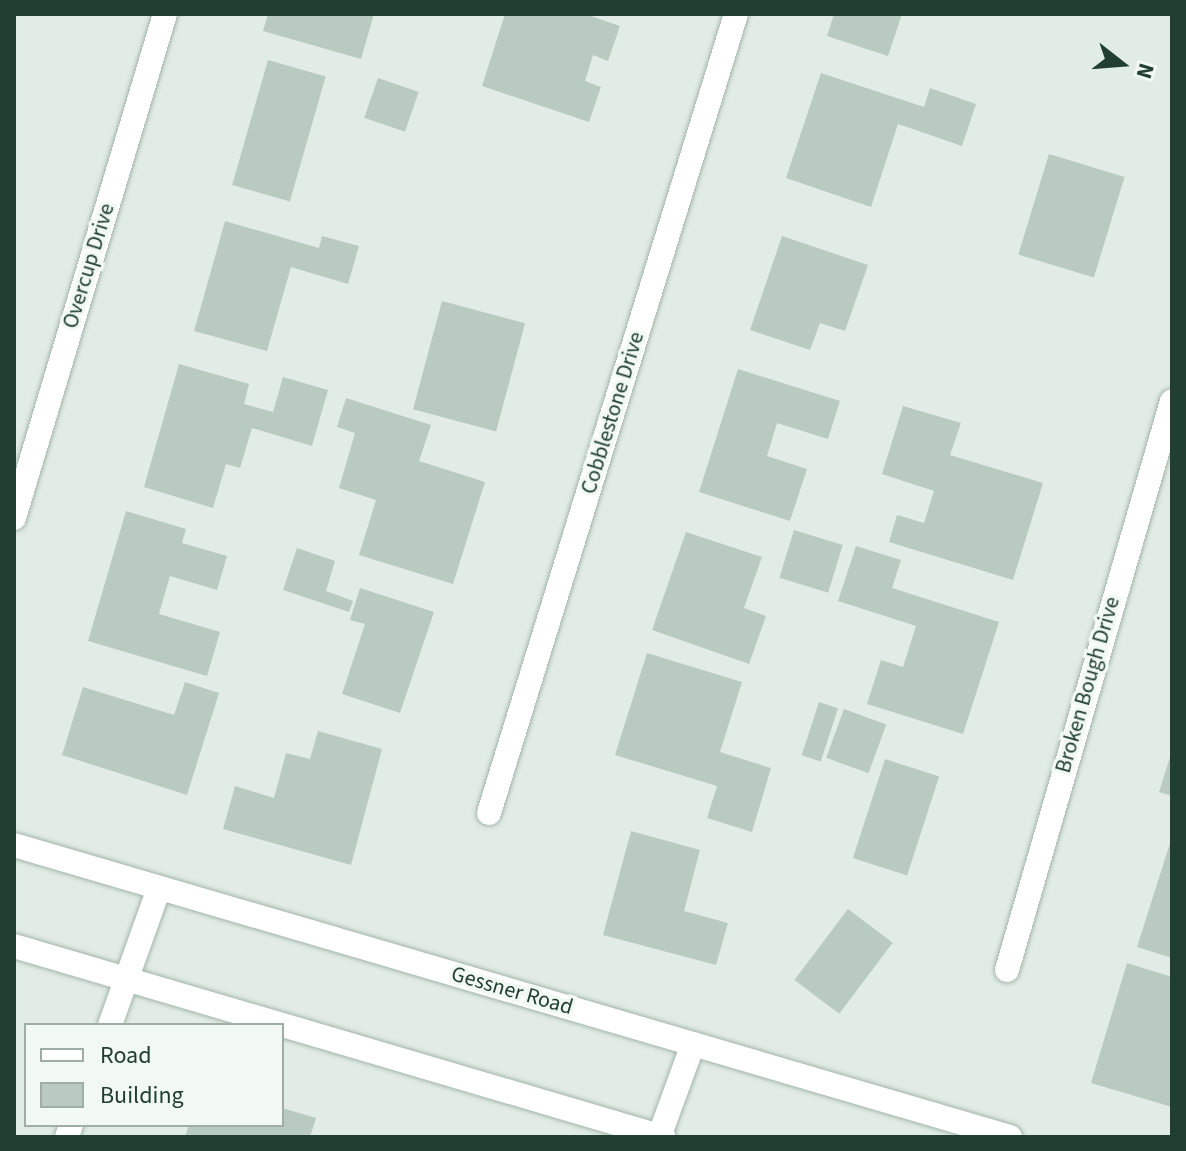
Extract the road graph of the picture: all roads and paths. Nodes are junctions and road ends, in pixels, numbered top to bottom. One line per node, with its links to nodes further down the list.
1 (165, 14): 4 (street, Overcup Drive)
2 (736, 14): 5 (street, Cobblestone Drive)
3 (1172, 401): 9 (street, Broken Bough Drive)
4 (14, 518)
5 (489, 813)
6 (14, 845): 7 (street, Gessner Road)
7 (159, 888): 10 (street); 14 (street, Gessner Road)
8 (14, 946): 10 (street)
9 (1007, 970)
10 (127, 978): 11 (street); 12 (street)
11 (111, 1023)
12 (278, 1023)
13 (284, 1025): 15 (street)
14 (693, 1044): 15 (street); 16 (street, Gessner Road)
15 (660, 1137)
16 (1010, 1137)

